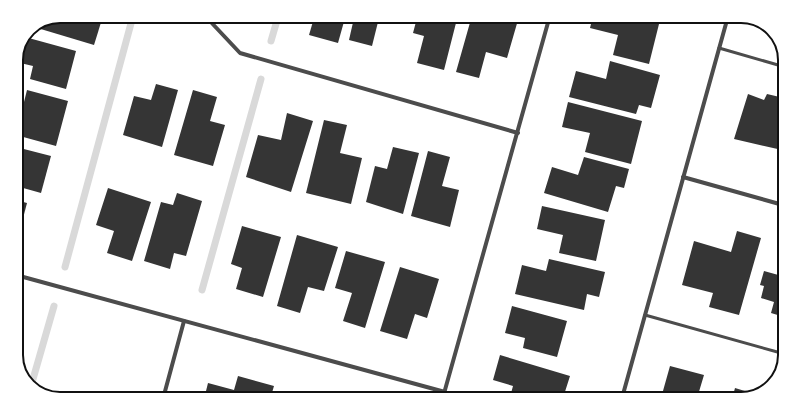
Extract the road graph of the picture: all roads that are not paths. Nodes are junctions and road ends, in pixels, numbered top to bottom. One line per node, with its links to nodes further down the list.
1 (212, 23): 6 (street)
2 (548, 23): 6 (street)
3 (726, 23): 4 (street)
4 (719, 48): 5 (lane); 7 (street)
5 (778, 65)
6 (518, 132): 14 (street)
7 (683, 177): 8 (street); 10 (street)
8 (778, 205)
9 (23, 277): 11 (street)
10 (645, 315): 12 (lane); 15 (street)
11 (184, 321): 13 (street); 14 (street)
12 (778, 352)
13 (165, 392)
14 (445, 392)
15 (624, 392)

